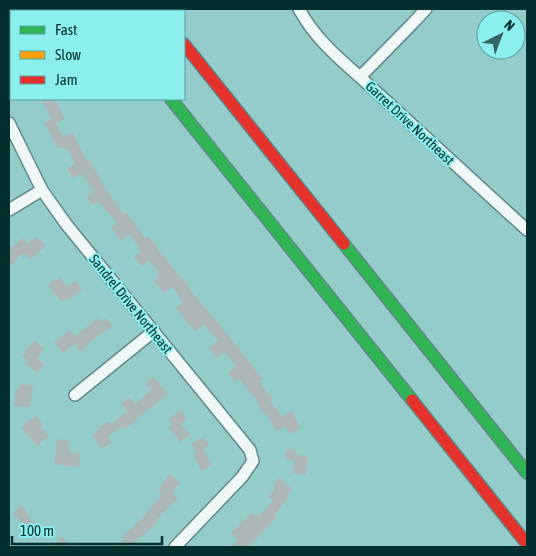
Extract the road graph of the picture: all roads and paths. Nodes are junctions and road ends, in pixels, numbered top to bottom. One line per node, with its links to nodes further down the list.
1 (299, 9): 4 (street, Garret Drive Northeast)
2 (426, 9): 4 (street)
3 (185, 45): 12 (highway)
4 (360, 77): 9 (street, Garret Drive Northeast)
5 (172, 100): 13 (highway)
6 (9, 123): 7 (street, Sandrel Drive Northeast)
7 (42, 190): 8 (street); 10 (street, Sandrel Drive Northeast)
8 (9, 210)
9 (527, 230)
10 (154, 331): 11 (street); 14 (street, Sandrel Drive Northeast)
11 (75, 395)
12 (527, 473)
13 (527, 544)
14 (175, 547)

